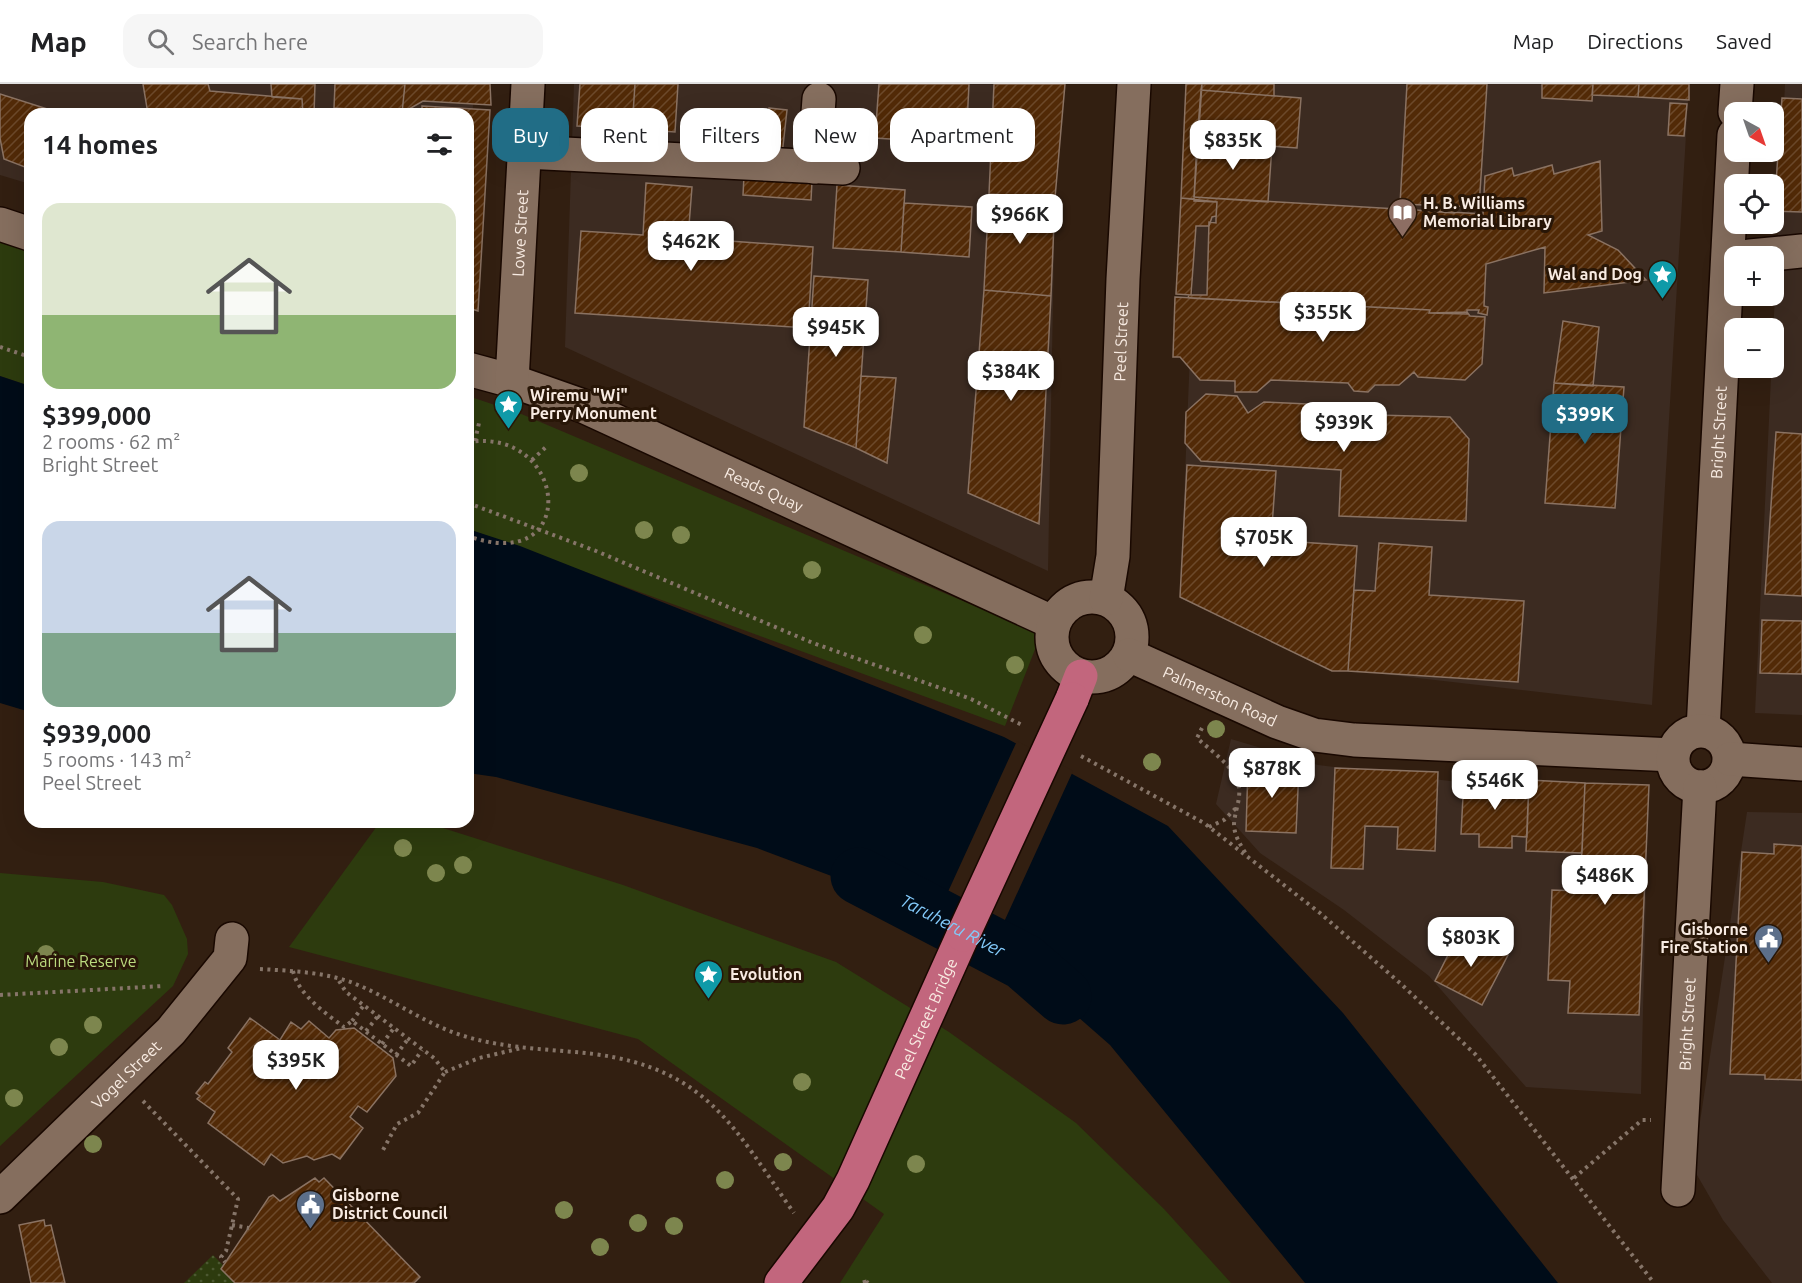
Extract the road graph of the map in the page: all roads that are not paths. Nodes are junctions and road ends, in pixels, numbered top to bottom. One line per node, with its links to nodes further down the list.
1 (528, 84): 6 (street, Lowe Street)
2 (1134, 84): 18 (street, Peel Street)
3 (1737, 84): 5 (street)
4 (819, 99): 7 (street)
5 (1736, 102)
6 (527, 108)
7 (569, 154)
8 (524, 162): 17 (street, Lowe Street)
9 (1735, 162): 12 (street, Bright Street)
10 (0, 224): 11 (street)
11 (24, 232)
12 (1737, 246)
13 (1802, 251): 14 (street)
14 (1784, 253)
15 (1734, 306): 22 (street, Bright Street)
16 (474, 371): 17 (street, Reads Quay)
17 (512, 381): 19 (street, Reads Quay)
18 (1106, 599): 19 (street); 20 (street)
19 (1054, 623): 21 (street)
20 (1129, 655): 21 (street); 23 (street, Palmerston Road)
21 (1076, 688): 30 (main road, Peel Street Bridge, bridge)
22 (1703, 730): 23 (street); 24 (street)
23 (1673, 755): 26 (street)
24 (1730, 759): 25 (street); 26 (street)
25 (1802, 764)
26 (1700, 787): 28 (street, Bright Street)
27 (232, 939): 29 (street, Vogel Street)
28 (1678, 1190)
29 (0, 1197)
30 (781, 1283)

